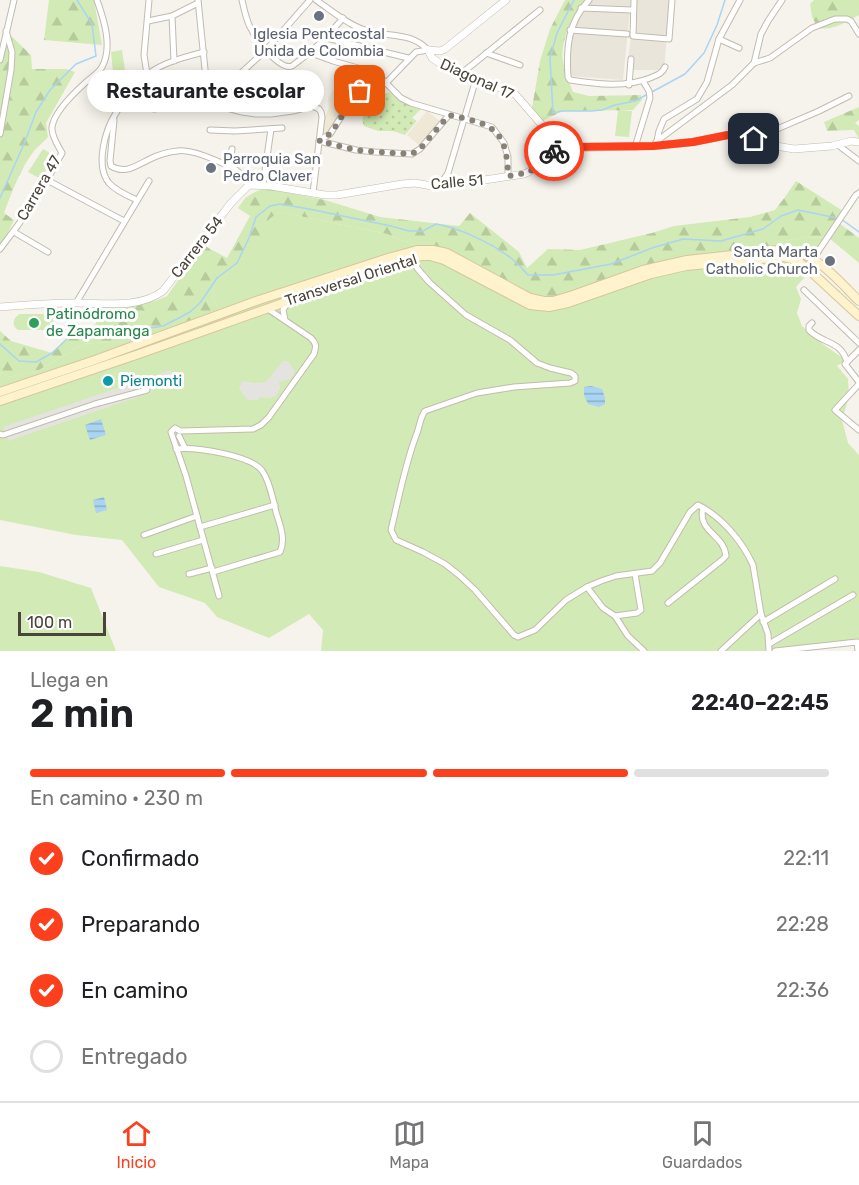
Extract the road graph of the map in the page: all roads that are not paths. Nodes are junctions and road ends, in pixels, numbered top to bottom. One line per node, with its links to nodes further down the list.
1 (14, 0): 21 (street)
2 (97, 0): 69 (street, Carrera 47)
3 (149, 0): 19 (street)
4 (242, 0): 27 (street)
5 (310, 0): 27 (street)
6 (316, 0): 18 (street, Diagonal 17)
7 (506, 0): 28 (street)
8 (589, 0): 14 (street)
9 (634, 0): 23 (street)
10 (672, 0): 23 (street)
11 (740, 0): 25 (street)
12 (782, 0): 36 (street)
13 (198, 2): 17 (street); 29 (street)
14 (581, 8): 16 (street); 20 (street)
15 (540, 10): 31 (street)
16 (632, 10)
17 (172, 16): 19 (street); 35 (street)
18 (343, 18): 24 (street); 28 (street, Diagonal 17)
19 (147, 21): 40 (street)
20 (570, 30): 23 (street); 45 (street)
21 (3, 31): 34 (street); 57 (street)
22 (859, 34): 36 (street)
23 (630, 35)
24 (327, 38): 30 (street); 32 (street)
25 (719, 39): 26 (street); 61 (street)
26 (739, 48)
27 (266, 50): 30 (street); 43 (street)
28 (428, 50): 32 (street); 39 (street, Diagonal 17)
29 (204, 52): 35 (street); 49 (street)
30 (311, 53): 44 (street)
31 (486, 53): 37 (street); 39 (street)
32 (408, 58): 44 (street)
33 (631, 59): 45 (street)
34 (0, 60)
35 (174, 61): 40 (street)
36 (754, 63): 61 (street)
37 (520, 65)
38 (665, 67): 42 (street)
39 (462, 73): 41 (street, Diagonal 17)
40 (147, 74): 51 (street)
41 (476, 79): 53 (street); 64 (street, Diagonal 17)
42 (643, 81): 45 (street); 63 (street)
43 (230, 83): 46 (street); 49 (street)
44 (386, 83): 52 (street)
45 (629, 84)
46 (275, 91)
47 (360, 91): 59 (street)
48 (849, 96): 58 (street)
49 (212, 97): 50 (street); 59 (street)
50 (154, 109)
51 (114, 115): 67 (street); 76 (street)
52 (449, 115): 53 (street); 59 (street)
53 (465, 118): 68 (street); 73 (street)
54 (282, 128): 55 (street)
55 (271, 129): 56 (street); 72 (street)
56 (210, 130)
57 (0, 134)
58 (754, 139): 61 (street); 62 (street)
59 (319, 141): 74 (street)
60 (859, 142): 62 (street)
61 (655, 144): 63 (street)
62 (838, 145): 66 (street)
63 (635, 147): 64 (street)
64 (562, 148): 68 (street, Calle 51)
65 (232, 149): 67 (street)
66 (859, 161)
67 (229, 165): 71 (street)
68 (508, 176): 73 (street, Calle 51)
69 (47, 180): 77 (street); 78 (street, Carrera 47)
70 (149, 181): 76 (street)
71 (249, 185): 72 (street, Calle 51); 87 (street, Carrera 54)
72 (263, 185): 74 (street, Calle 51)
73 (432, 186): 74 (street, Calle 51)
74 (313, 193)
75 (859, 193): 82 (street)
76 (137, 200): 77 (street)
77 (124, 222): 87 (street)
78 (14, 232): 79 (street, Carrera 47); 80 (street)
79 (0, 249)
80 (48, 252)
81 (412, 258): 83 (main road, Transversal Oriental); 85 (main road, Transversal Oriental); 116 (street)
82 (813, 259): 83 (street); 86 (main road, Transversal Oriental); 98 (main road, Transversal Oriental)
83 (807, 268): 90 (main road, Transversal Oriental)
84 (804, 290): 93 (street)
85 (288, 301): 89 (main road, Transversal Oriental); 91 (street)
86 (859, 301)
87 (76, 303): 88 (street)
88 (0, 307)
89 (266, 308): 91 (street); 99 (main road, Transversal Oriental)
90 (859, 316)
91 (285, 320): 102 (street)
92 (812, 323): 95 (street)
93 (859, 343)
94 (859, 350): 95 (street)
95 (846, 363): 96 (street)
96 (859, 383): 100 (street)
97 (147, 390): 101 (street)
98 (0, 392)
99 (0, 401)
100 (859, 430)
101 (0, 434)
102 (177, 434): 103 (street); 104 (street)
103 (185, 448): 104 (street); 105 (street)
104 (176, 449): 107 (street)
105 (274, 505): 108 (street); 112 (street)
106 (704, 508): 114 (street); 119 (street); 120 (street)
107 (197, 516): 108 (street); 109 (street)
108 (200, 527): 110 (street)
109 (144, 535)
110 (203, 540): 111 (street); 112 (street)
111 (156, 554)
112 (212, 570): 113 (street); 117 (street)
113 (189, 574)
114 (635, 574): 116 (street); 121 (street)
115 (835, 579): 122 (street)
116 (587, 587): 121 (street)
117 (219, 596)
118 (853, 596): 123 (street)
119 (668, 603)
120 (761, 615): 122 (street); 125 (street)
121 (615, 616): 124 (street)
122 (764, 622): 123 (street)
123 (769, 648)
124 (644, 651)
125 (721, 651)
126 (775, 651): 127 (street)
127 (858, 651)

